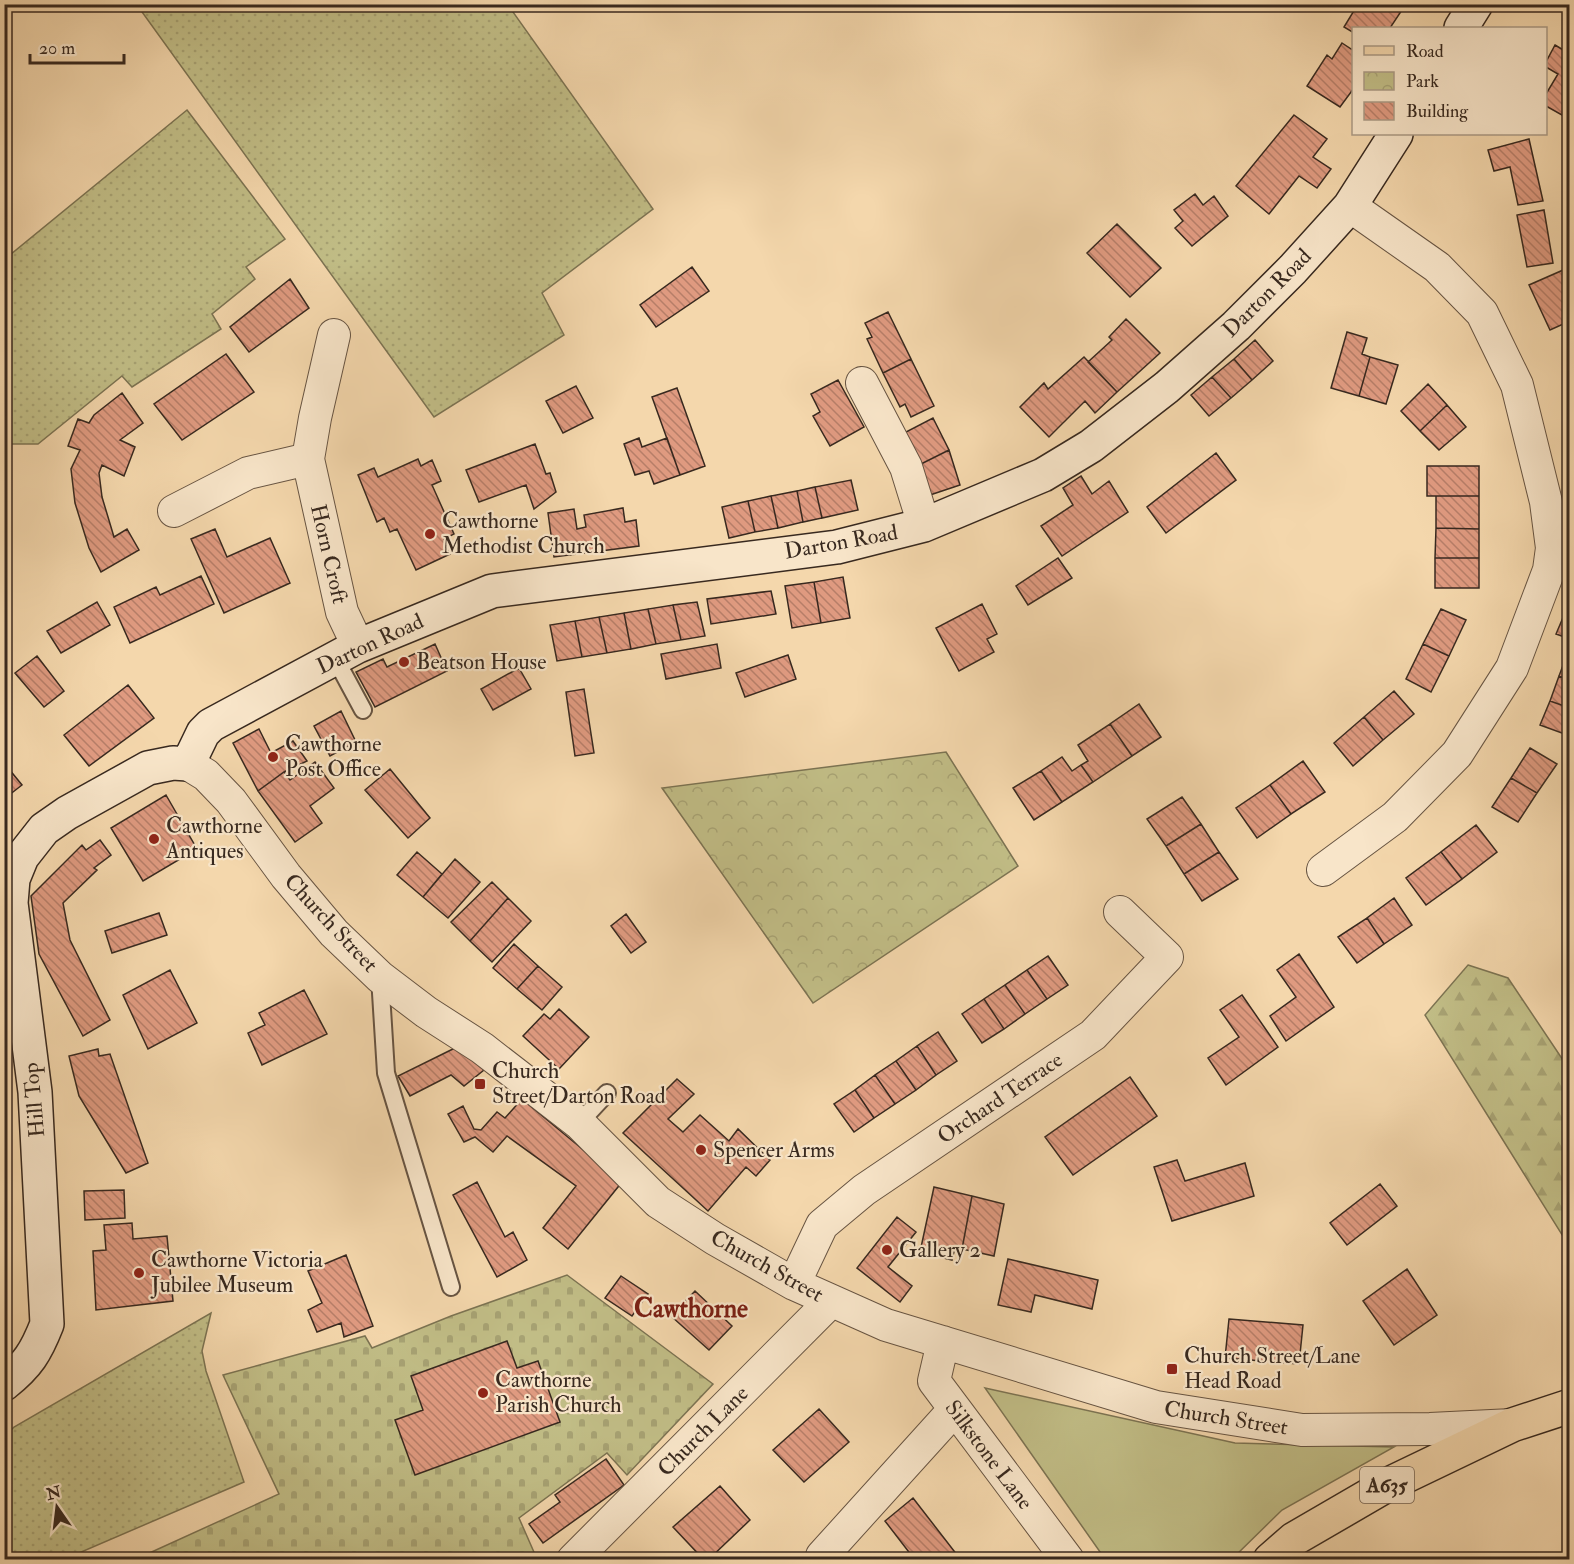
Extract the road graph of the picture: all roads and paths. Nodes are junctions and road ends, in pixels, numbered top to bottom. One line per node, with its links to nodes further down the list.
1 (1476, 4): 2 (street)
2 (1462, 27)
3 (1395, 135): 4 (street, Darton Road)
4 (1350, 206): 9 (street, Darton Road); 10 (street)
5 (334, 335): 7 (street, Horn Croft)
6 (862, 383): 9 (street)
7 (308, 459): 8 (street); 11 (street, Horn Croft)
8 (174, 512)
9 (924, 525): 11 (street, Darton Road)
10 (1560, 549): 15 (street)
11 (346, 652): 12 (lane); 13 (street, Darton Road)
12 (363, 710)
13 (188, 764): 14 (street, Hill Top); 17 (street, Church Street)
14 (13, 852): 24 (street, Hill Top)
15 (1323, 870)
16 (1120, 912): 20 (street, Orchard Terrace)
17 (380, 977): 19 (street, Church Street); 21 (lane)
18 (607, 1093): 19 (lane)
19 (579, 1123): 20 (street, Church Street)
20 (794, 1284): 22 (street, Church Street)
21 (451, 1287)
22 (831, 1301): 23 (street, Church Street); 28 (street, Church Lane)
23 (943, 1342): 26 (street, Silkstone Lane); 27 (street, Church Street)
24 (4, 1384)
25 (1569, 1406): 27 (main road, A635)
26 (954, 1410): 29 (street); 30 (street, Silkstone Lane)
27 (1512, 1425): 31 (main road, A635)
28 (573, 1560)
29 (825, 1560)
30 (1068, 1560)
31 (1270, 1560)

